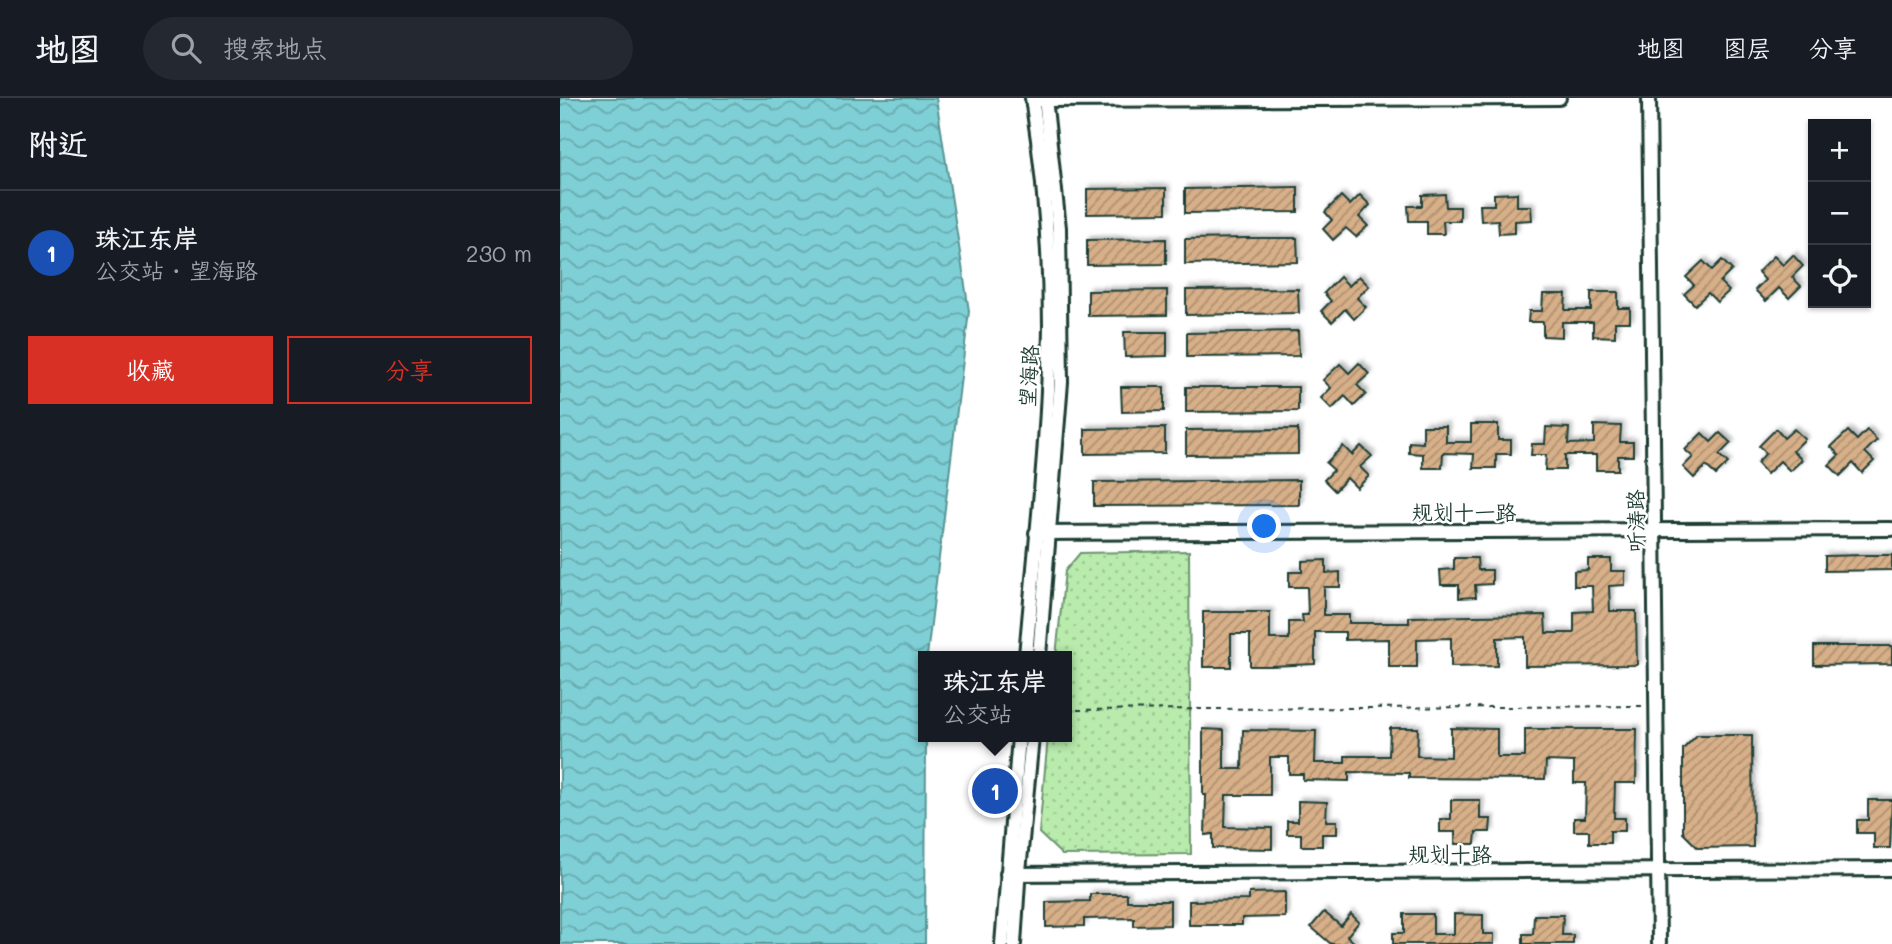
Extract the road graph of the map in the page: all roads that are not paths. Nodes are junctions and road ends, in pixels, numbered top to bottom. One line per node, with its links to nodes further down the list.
1 (1559, 98): 3 (street)
2 (1649, 98): 5 (street, 听涛路)
3 (1038, 99): 6 (street, 望海路)
4 (1892, 529): 5 (street, 规划十一路)
5 (1654, 530): 6 (street, 规划十一路); 12 (street, 听涛路)
6 (1043, 533): 7 (street, 望海路); 8 (street, 望海路)
7 (1027, 651)
8 (1039, 651)
9 (1019, 742): 13 (street)
10 (1031, 742): 13 (street)
11 (1892, 869): 12 (street, 规划十路)
12 (1658, 871): 13 (street, 规划十路); 16 (street, 听涛路)
13 (1013, 874): 14 (street); 15 (street)
14 (1002, 944)
15 (1014, 944)
16 (1659, 944)

